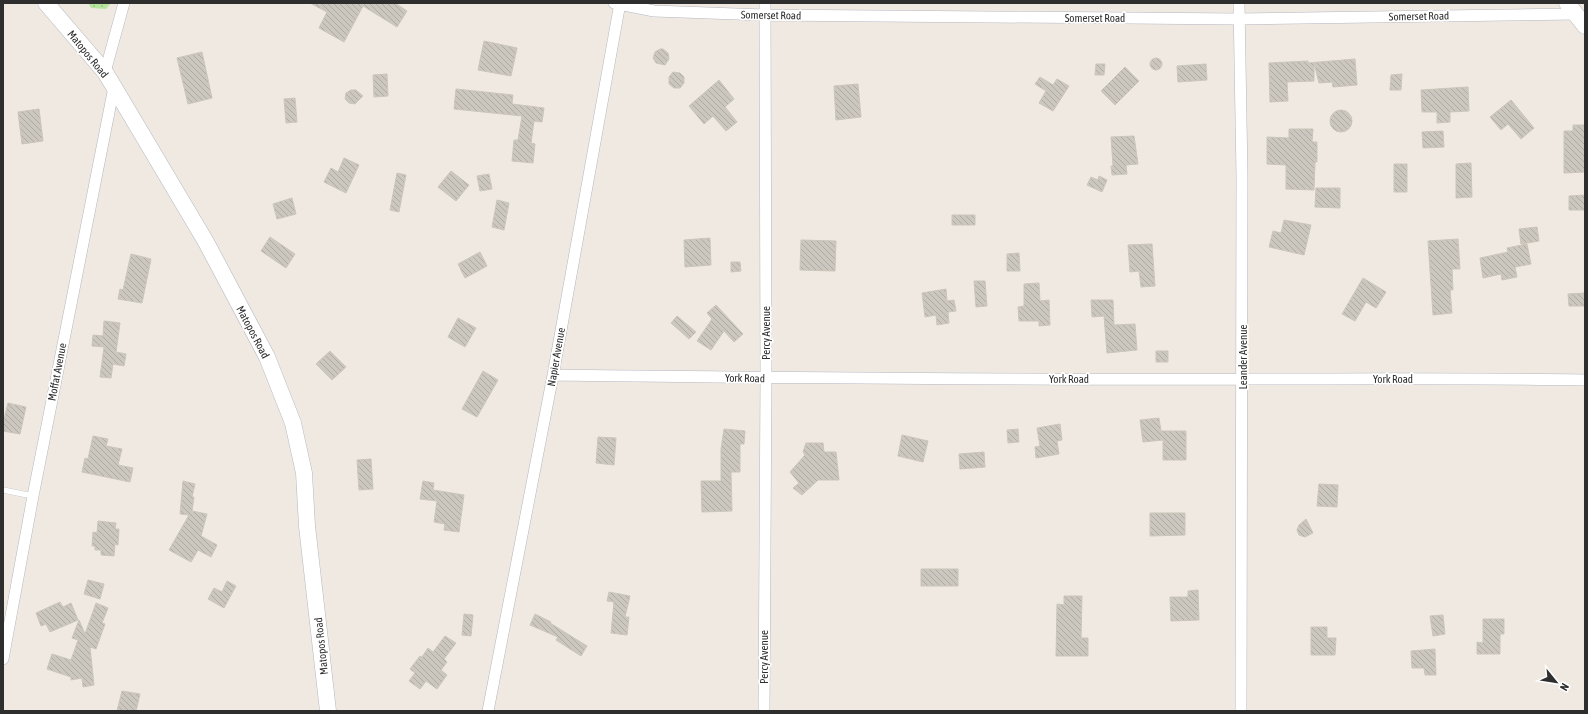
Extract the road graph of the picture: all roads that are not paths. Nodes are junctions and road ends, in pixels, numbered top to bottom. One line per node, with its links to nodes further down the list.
1 (46, 3): 9 (main road, Matopos Road)
2 (124, 3): 9 (street)
3 (618, 3): 7 (street, Somerset Road); 11 (street, Napier Avenue)
4 (765, 3): 7 (street, Percy Avenue)
5 (1239, 3): 8 (street, Leander Avenue)
6 (1576, 14): 8 (street, Somerset Road)
7 (766, 15): 8 (street, Somerset Road); 12 (street, Percy Avenue)
8 (1239, 19): 13 (street, Leander Avenue)
9 (105, 72): 10 (main road, Matopos Road)
10 (114, 87): 16 (street, Moffat Avenue); 18 (main road, Matopos Road)
11 (553, 375): 12 (street, York Road); 19 (street, Napier Avenue)
12 (766, 378): 13 (street, York Road); 20 (street, Percy Avenue)
13 (1243, 379): 14 (street, York Road); 21 (street, Leander Avenue)
14 (1585, 380)
15 (3, 490): 16 (lane)
16 (33, 496): 17 (street, Moffat Avenue)
17 (3, 659)
18 (328, 711)
19 (488, 711)
20 (764, 711)
21 (1241, 711)

